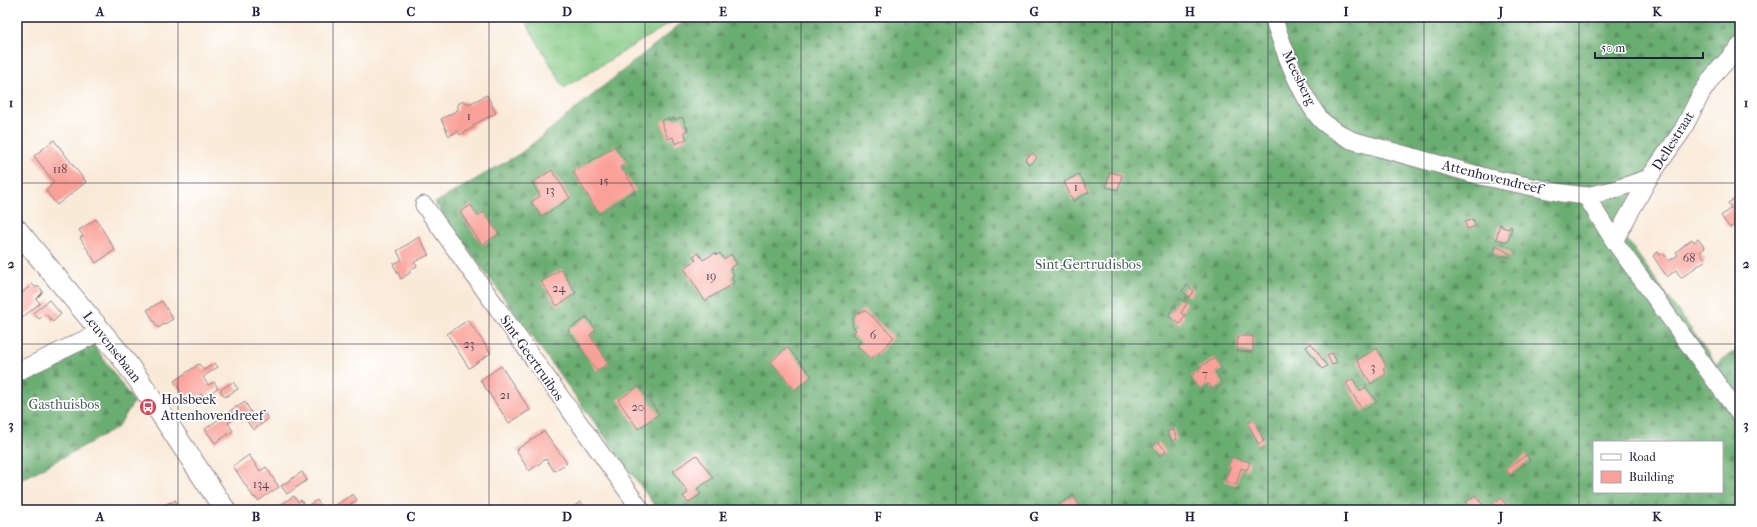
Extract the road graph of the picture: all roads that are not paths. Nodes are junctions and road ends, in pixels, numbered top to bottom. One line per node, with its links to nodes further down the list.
1 (1274, 17): 3 (street, Meesberg)
2 (1740, 46): 4 (street, Dellestraat)
3 (1336, 132): 5 (street, Attenhovendreef)
4 (1650, 178): 5 (street, Attenhovendreef); 8 (street, Dellestraat)
5 (1586, 196): 8 (street)
6 (424, 205): 13 (street, Sint-Geertruibos)
7 (17, 230): 9 (street, Leuvensebaan)
8 (1614, 241): 11 (street)
9 (102, 331): 10 (street); 12 (street, Leuvensebaan)
10 (17, 372)
11 (1740, 415)
12 (225, 510)
13 (641, 510)

